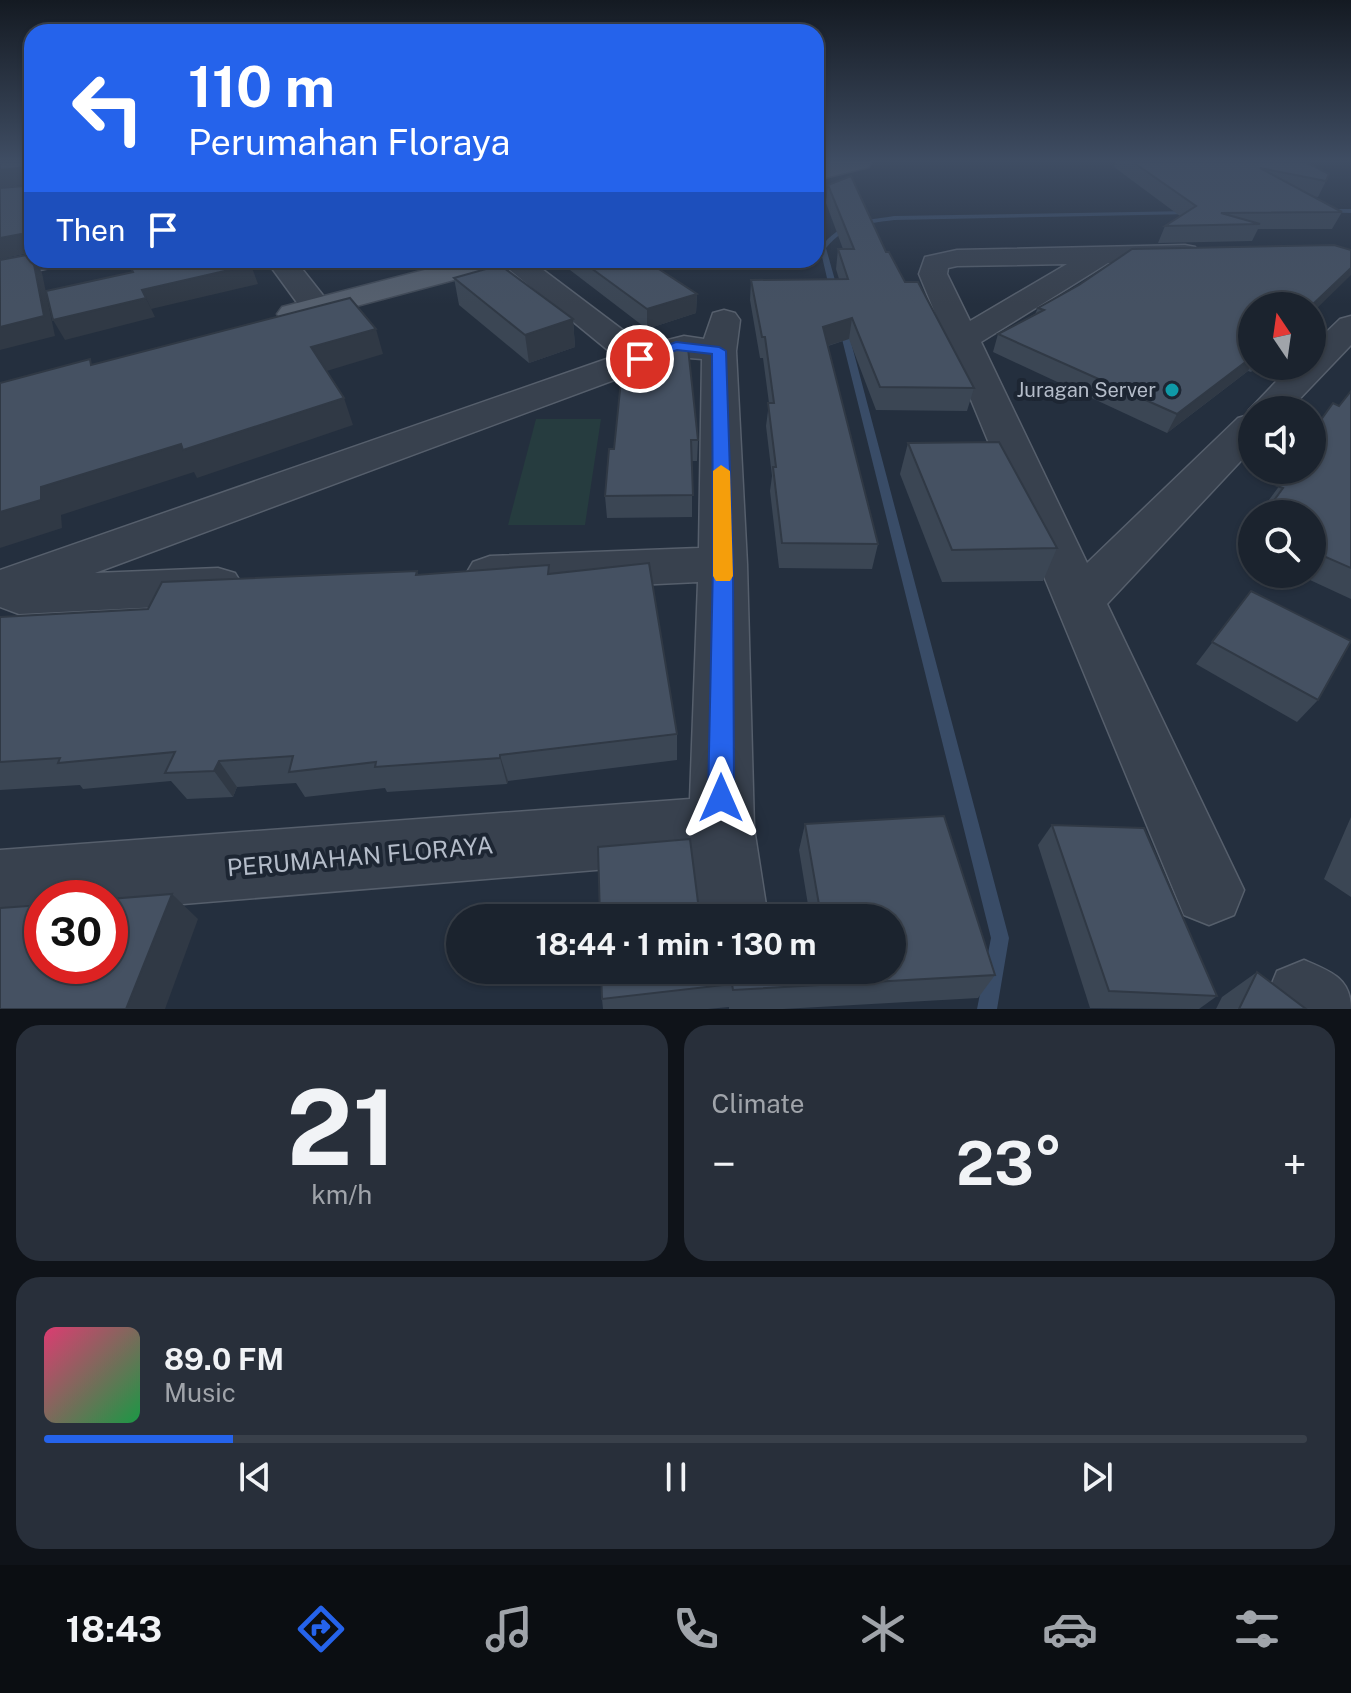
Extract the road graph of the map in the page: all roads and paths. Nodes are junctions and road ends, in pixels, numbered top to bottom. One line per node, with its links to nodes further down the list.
1 (1211, 252): 2 (street)
2 (1102, 255): 11 (street); 11 (street)
3 (24, 265): 7 (street)
4 (286, 268): 8 (street)
5 (466, 268): 8 (main road)
6 (522, 268): 13 (street)
7 (0, 270)
8 (317, 308): 9 (main road)
9 (257, 324)
10 (1351, 326): 12 (street)
11 (963, 339): 22 (street)
12 (1326, 352)
13 (640, 359): 17 (street); 20 (street)
14 (1298, 380): 15 (street)
15 (1282, 396)
16 (1238, 440): 22 (street)
17 (723, 564): 18 (street); 23 (street)
18 (440, 576)
19 (267, 584): 21 (street)
20 (0, 589)
21 (0, 596)
22 (1080, 600): 25 (street)
23 (721, 828): 24 (street, PERUMAHAN FLORAYA); 26 (street)
24 (0, 885)
25 (1209, 890)
26 (732, 904)

